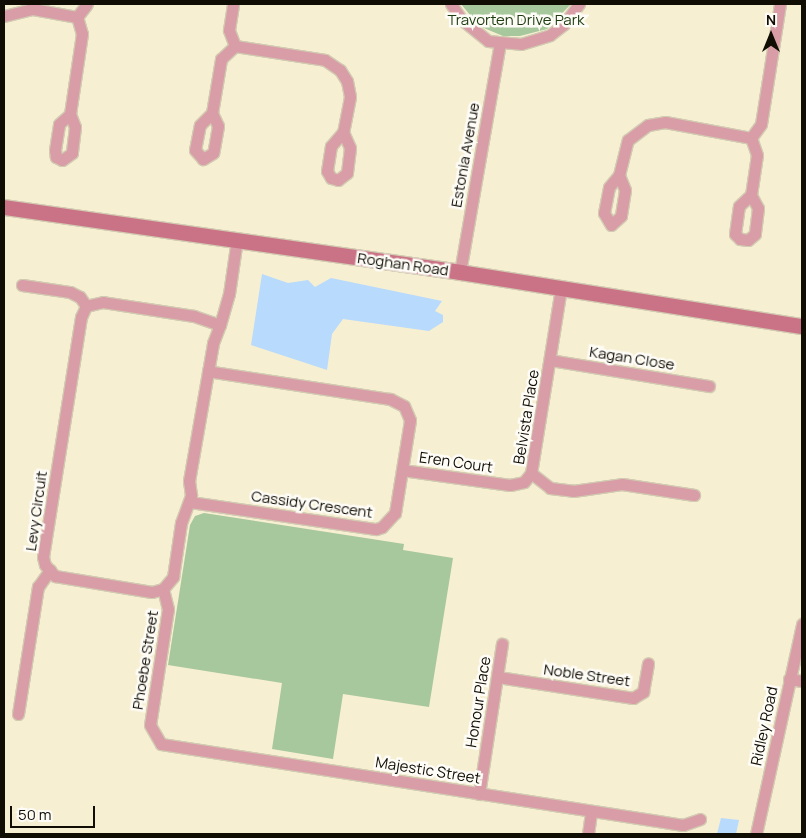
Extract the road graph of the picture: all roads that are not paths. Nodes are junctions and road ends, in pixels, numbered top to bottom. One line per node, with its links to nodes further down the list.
1 (87, 4): 7 (street)
2 (233, 4): 9 (street)
3 (451, 4): 8 (street)
4 (579, 4): 8 (street)
5 (780, 4): 13 (street)
6 (4, 16): 7 (street)
7 (77, 17): 11 (street)
8 (500, 43): 18 (street, Estonia Avenue)
9 (235, 46): 10 (street); 12 (street)
10 (212, 113)
11 (70, 114)
12 (343, 132)
13 (751, 138): 14 (street); 15 (street)
14 (619, 175)
15 (751, 195)
16 (4, 207): 17 (street, Roghan Road)
17 (237, 240): 18 (street, Roghan Road); 22 (street)
18 (460, 272): 20 (street, Roghan Road)
19 (22, 285): 21 (street)
20 (561, 288): 23 (street, Roghan Road); 24 (street, Belvista Place)
21 (86, 306): 22 (street); 31 (street, Levy Circuit)
22 (220, 325): 25 (street)
23 (802, 326)
24 (550, 360): 26 (street, Kagan Close); 28 (street, Belvista Place)
25 (208, 371): 27 (street, Cassidy Crescent); 30 (street)
26 (708, 386)
27 (402, 470): 28 (street, Eren Court); 30 (street, Cassidy Crescent)
28 (532, 473): 29 (street, Belvista Place)
29 (694, 495)
30 (190, 502): 32 (street)
31 (50, 570): 32 (street, Levy Circuit); 39 (street)
32 (163, 589): 40 (street, Phoebe Street)
33 (802, 624): 37 (street, Ridley Road)
34 (502, 644): 36 (street, Honour Place)
35 (648, 663): 36 (street, Noble Street)
36 (498, 677): 41 (street, Honour Place)
37 (789, 679): 38 (street); 45 (street, Ridley Road)
38 (802, 681)
39 (18, 714)
40 (154, 735): 41 (street, Majestic Street)
41 (479, 794): 42 (street, Majestic Street)
42 (591, 812): 43 (street, Majestic Street); 44 (street)
43 (700, 819)
44 (588, 834)
45 (756, 834)

